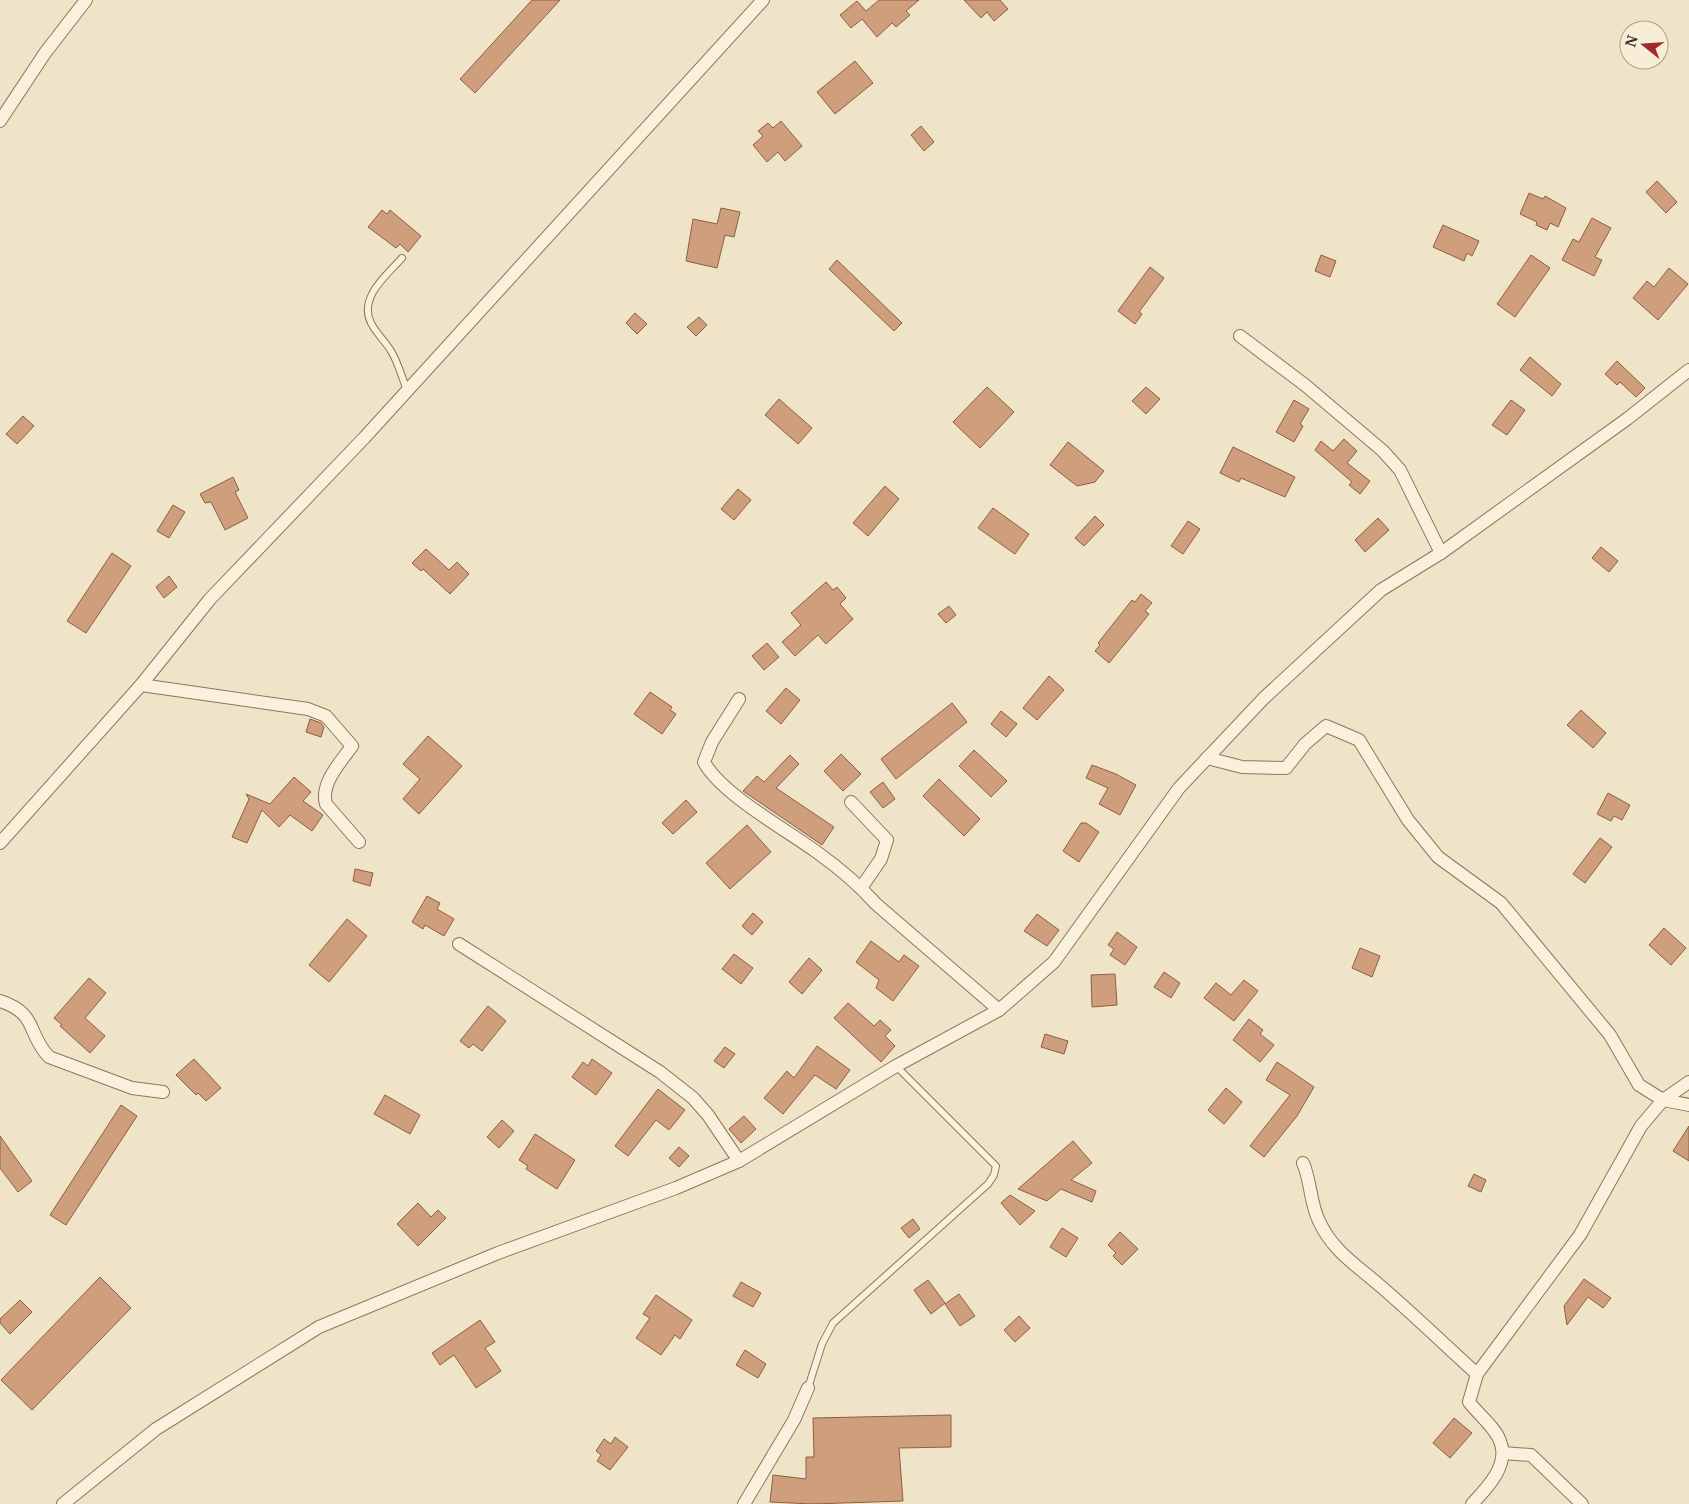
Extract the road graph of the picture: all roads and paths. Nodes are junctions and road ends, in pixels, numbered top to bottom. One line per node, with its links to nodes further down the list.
1 (86, 0): 3 (street)
2 (763, 0): 7 (street)
3 (0, 121)
4 (402, 258): 7 (lane)
5 (1240, 336): 8 (street)
6 (1689, 370): 8 (street)
7 (407, 390): 9 (street)
8 (1442, 553): 11 (street)
9 (141, 685): 13 (street); 14 (street)
10 (739, 699): 15 (street)
11 (1206, 758): 18 (street); 22 (street)
12 (851, 802): 15 (street)
13 (359, 842)
14 (0, 843)
15 (861, 888): 18 (street)
16 (459, 944): 24 (street)
17 (0, 1001): 21 (street)
18 (999, 1010): 19 (street)
19 (896, 1066): 24 (street); 27 (lane)
20 (1689, 1082): 22 (street)
21 (163, 1092)
22 (1664, 1100): 23 (street); 26 (street)
23 (1689, 1106)
24 (739, 1161): 29 (street)
25 (1303, 1163): 26 (street)
26 (1477, 1374): 28 (street)
27 (808, 1388): 30 (street)
28 (1504, 1454): 31 (street); 32 (street)
29 (63, 1504)
30 (744, 1504)
31 (1472, 1504)
32 (1582, 1504)

